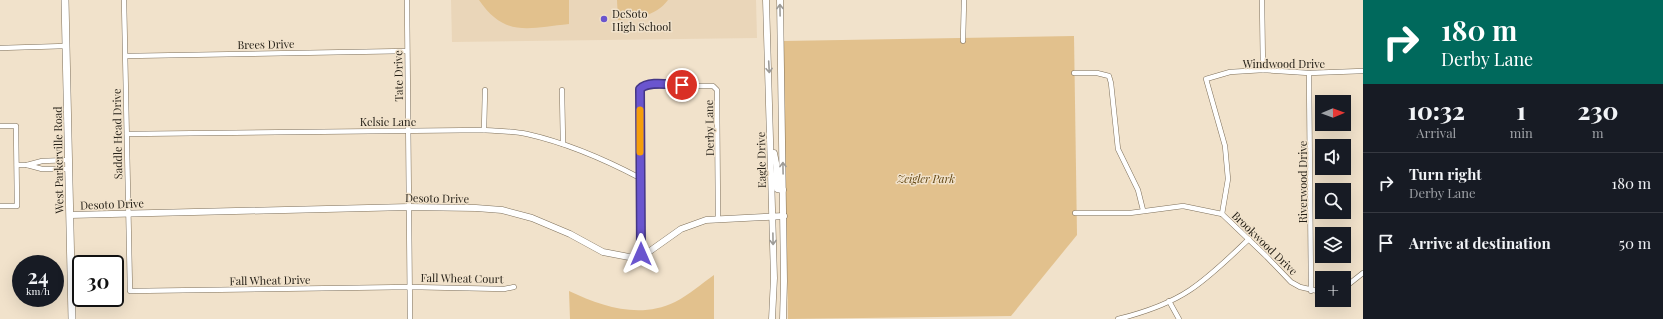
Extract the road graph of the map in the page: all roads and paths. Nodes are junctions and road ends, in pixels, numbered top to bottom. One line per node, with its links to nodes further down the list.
1 (65, 0): 9 (main road, West Parkerville Road)
2 (124, 0): 14 (street, Saddle Head Drive)
3 (407, 0): 13 (street, Tate Drive)
4 (766, 0): 11 (street, Eagle Drive)
5 (780, 0): 12 (street, Eagle Drive, one-way to 5)
6 (964, 0): 8 (street)
7 (1262, 0): 15 (street)
8 (963, 42)
9 (66, 46): 10 (street); 27 (main road, West Parkerville Road)
10 (0, 48)
11 (767, 48): 12 (street); 24 (street, Eagle Drive, one-way to 24)
12 (781, 48): 32 (street, Eagle Drive, one-way to 12)
13 (407, 51): 14 (street, Brees Drive); 22 (street, Tate Drive)
14 (126, 56): 25 (street, Saddle Head Drive)
15 (1263, 70): 17 (street, Windwood Drive); 38 (street, Windwood Drive)
16 (1363, 71): 17 (street, Windwood Drive)
17 (1309, 72): 50 (street, Riverwood Drive)
18 (1074, 73): 35 (street)
19 (485, 90): 23 (street)
20 (562, 90): 26 (street)
21 (0, 126): 28 (street)
22 (408, 129): 23 (street, Kelsie Lane); 25 (street, Kelsie Lane); 34 (street, Tate Drive)
23 (484, 130): 26 (street, Kelsie Lane)
24 (771, 131): 32 (street); 41 (street, Eagle Drive)
25 (127, 134): 36 (street, Saddle Head Drive)
26 (563, 144): 31 (street, Kelsie Lane)
27 (69, 160): 29 (street); 30 (main road, West Parkerville Road)
28 (17, 165): 29 (street); 33 (street)
29 (27, 165): 30 (street)
30 (69, 169): 39 (main road, West Parkerville Road)
31 (640, 178): 42 (street, Derby Lane); 44 (street, Derby Lane)
32 (783, 190): 40 (street, Eagle Drive)
33 (0, 206)
34 (409, 207): 36 (street, Desoto Drive); 44 (street, Desoto Drive); 47 (street, Tate Drive)
35 (1143, 210): 37 (street, Brookwood Drive); 38 (street, Brookwood Drive)
36 (127, 213): 39 (street, Desoto Drive); 49 (street, Saddle Head Drive)
37 (1075, 213)
38 (1222, 214): 43 (street, Brookwood Drive)
39 (70, 215): 53 (main road, West Parkerville Road)
40 (784, 216): 41 (street, Desoto Drive); 56 (street, Eagle Drive)
41 (772, 217): 42 (street, Desoto Drive); 55 (street, Eagle Drive, one-way to 55)
42 (718, 218): 44 (street, Desoto Drive)
43 (1248, 239): 50 (street, Brookwood Drive); 52 (street)
44 (641, 254)
45 (1363, 273): 46 (street)
46 (1351, 282)
47 (410, 287): 48 (street, Fall Wheat Court); 49 (street, Fall Wheat Drive); 54 (street, Tate Drive)
48 (514, 287)
49 (130, 291)
50 (1311, 291): 51 (street, Brookwood Drive)
51 (1315, 291)
52 (1169, 301): 57 (street); 58 (street)
53 (72, 319)
54 (410, 319)
55 (772, 319)
56 (783, 319)
57 (1118, 319)
58 (1179, 319)

